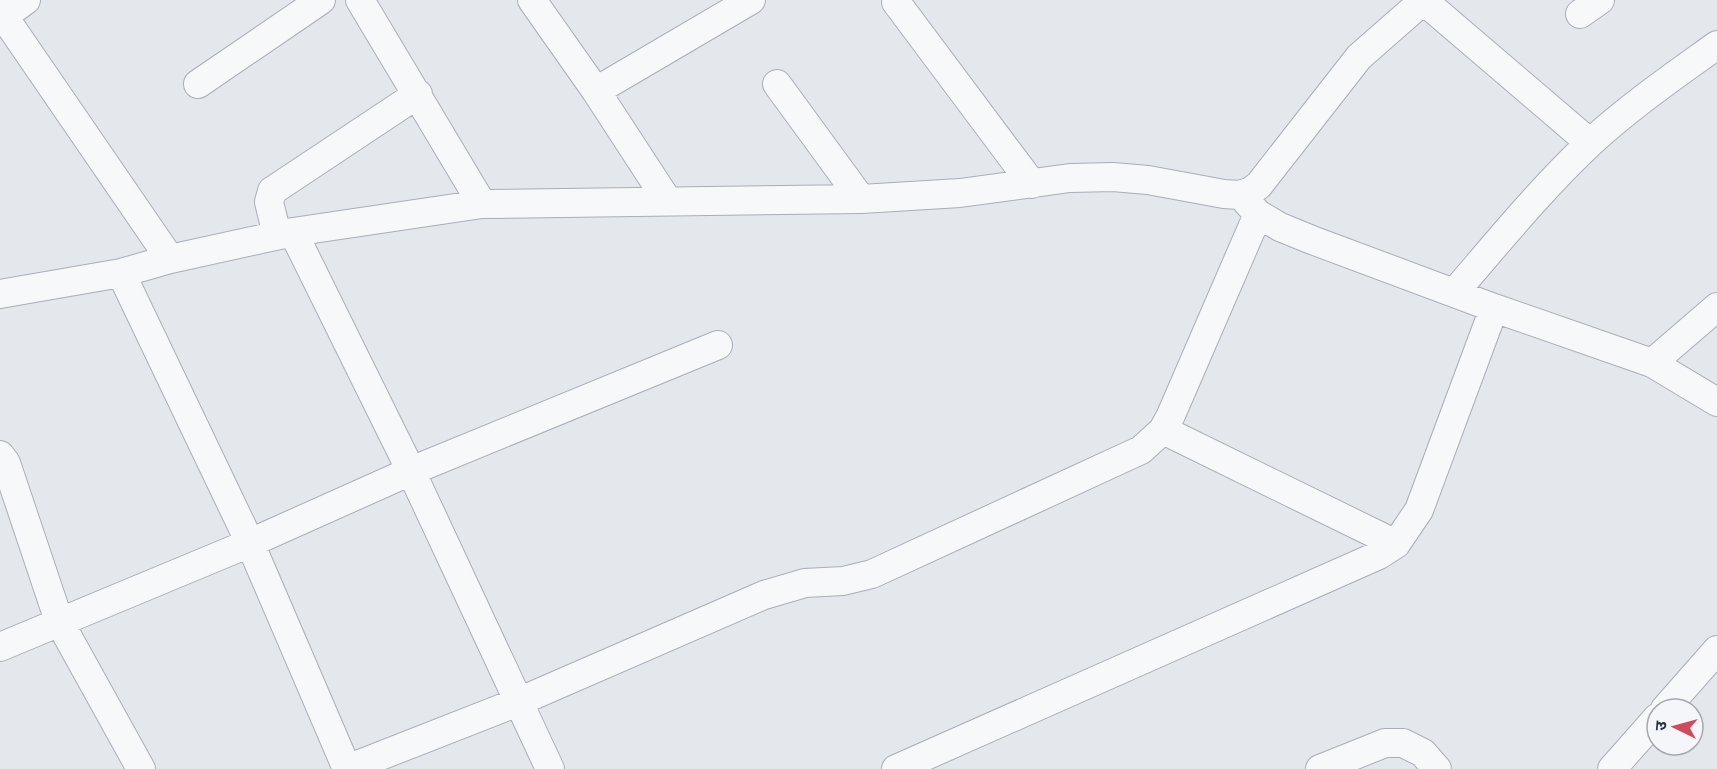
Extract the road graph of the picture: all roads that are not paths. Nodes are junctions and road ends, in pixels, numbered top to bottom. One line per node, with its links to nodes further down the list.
1 (321, 0): 9 (street)
2 (360, 0): 12 (street)
3 (532, 0): 11 (street)
4 (751, 0): 11 (street)
5 (1424, 1): 13 (street); 18 (street)
6 (896, 2): 14 (street)
7 (10, 9): 20 (street)
8 (1717, 45): 13 (street)
9 (198, 84)
10 (777, 84): 15 (street)
11 (596, 91): 16 (street)
12 (418, 94): 17 (street); 19 (street)
13 (1590, 143): 22 (street)
14 (1032, 184): 15 (street); 18 (street)
15 (861, 199): 16 (street)
16 (668, 200): 17 (street)
17 (482, 204): 19 (street)
18 (1249, 204): 22 (street); 29 (street)
19 (285, 234): 20 (street); 31 (street)
20 (170, 259): 21 (street)
21 (121, 273): 23 (street); 32 (street)
22 (1454, 293): 25 (street)
23 (0, 294)
24 (1717, 307): 27 (street)
25 (1494, 308): 27 (street); 33 (street)
26 (718, 345): 31 (street)
27 (1652, 363): 28 (street)
28 (1711, 398)
29 (1163, 430): 33 (street); 38 (street)
30 (0, 454): 34 (street)
31 (411, 471): 32 (street); 38 (street)
32 (250, 543): 34 (street); 41 (street)
33 (1396, 544): 43 (street)
34 (59, 621): 35 (street); 40 (street)
35 (0, 647)
36 (1717, 650): 37 (street)
37 (1676, 697)
38 (518, 702): 41 (street); 42 (street)
39 (1645, 732): 46 (street)
40 (141, 769)
41 (347, 769)
42 (550, 769)
43 (896, 769)
44 (1320, 769): 45 (street)
45 (1437, 769)
46 (1612, 769)

